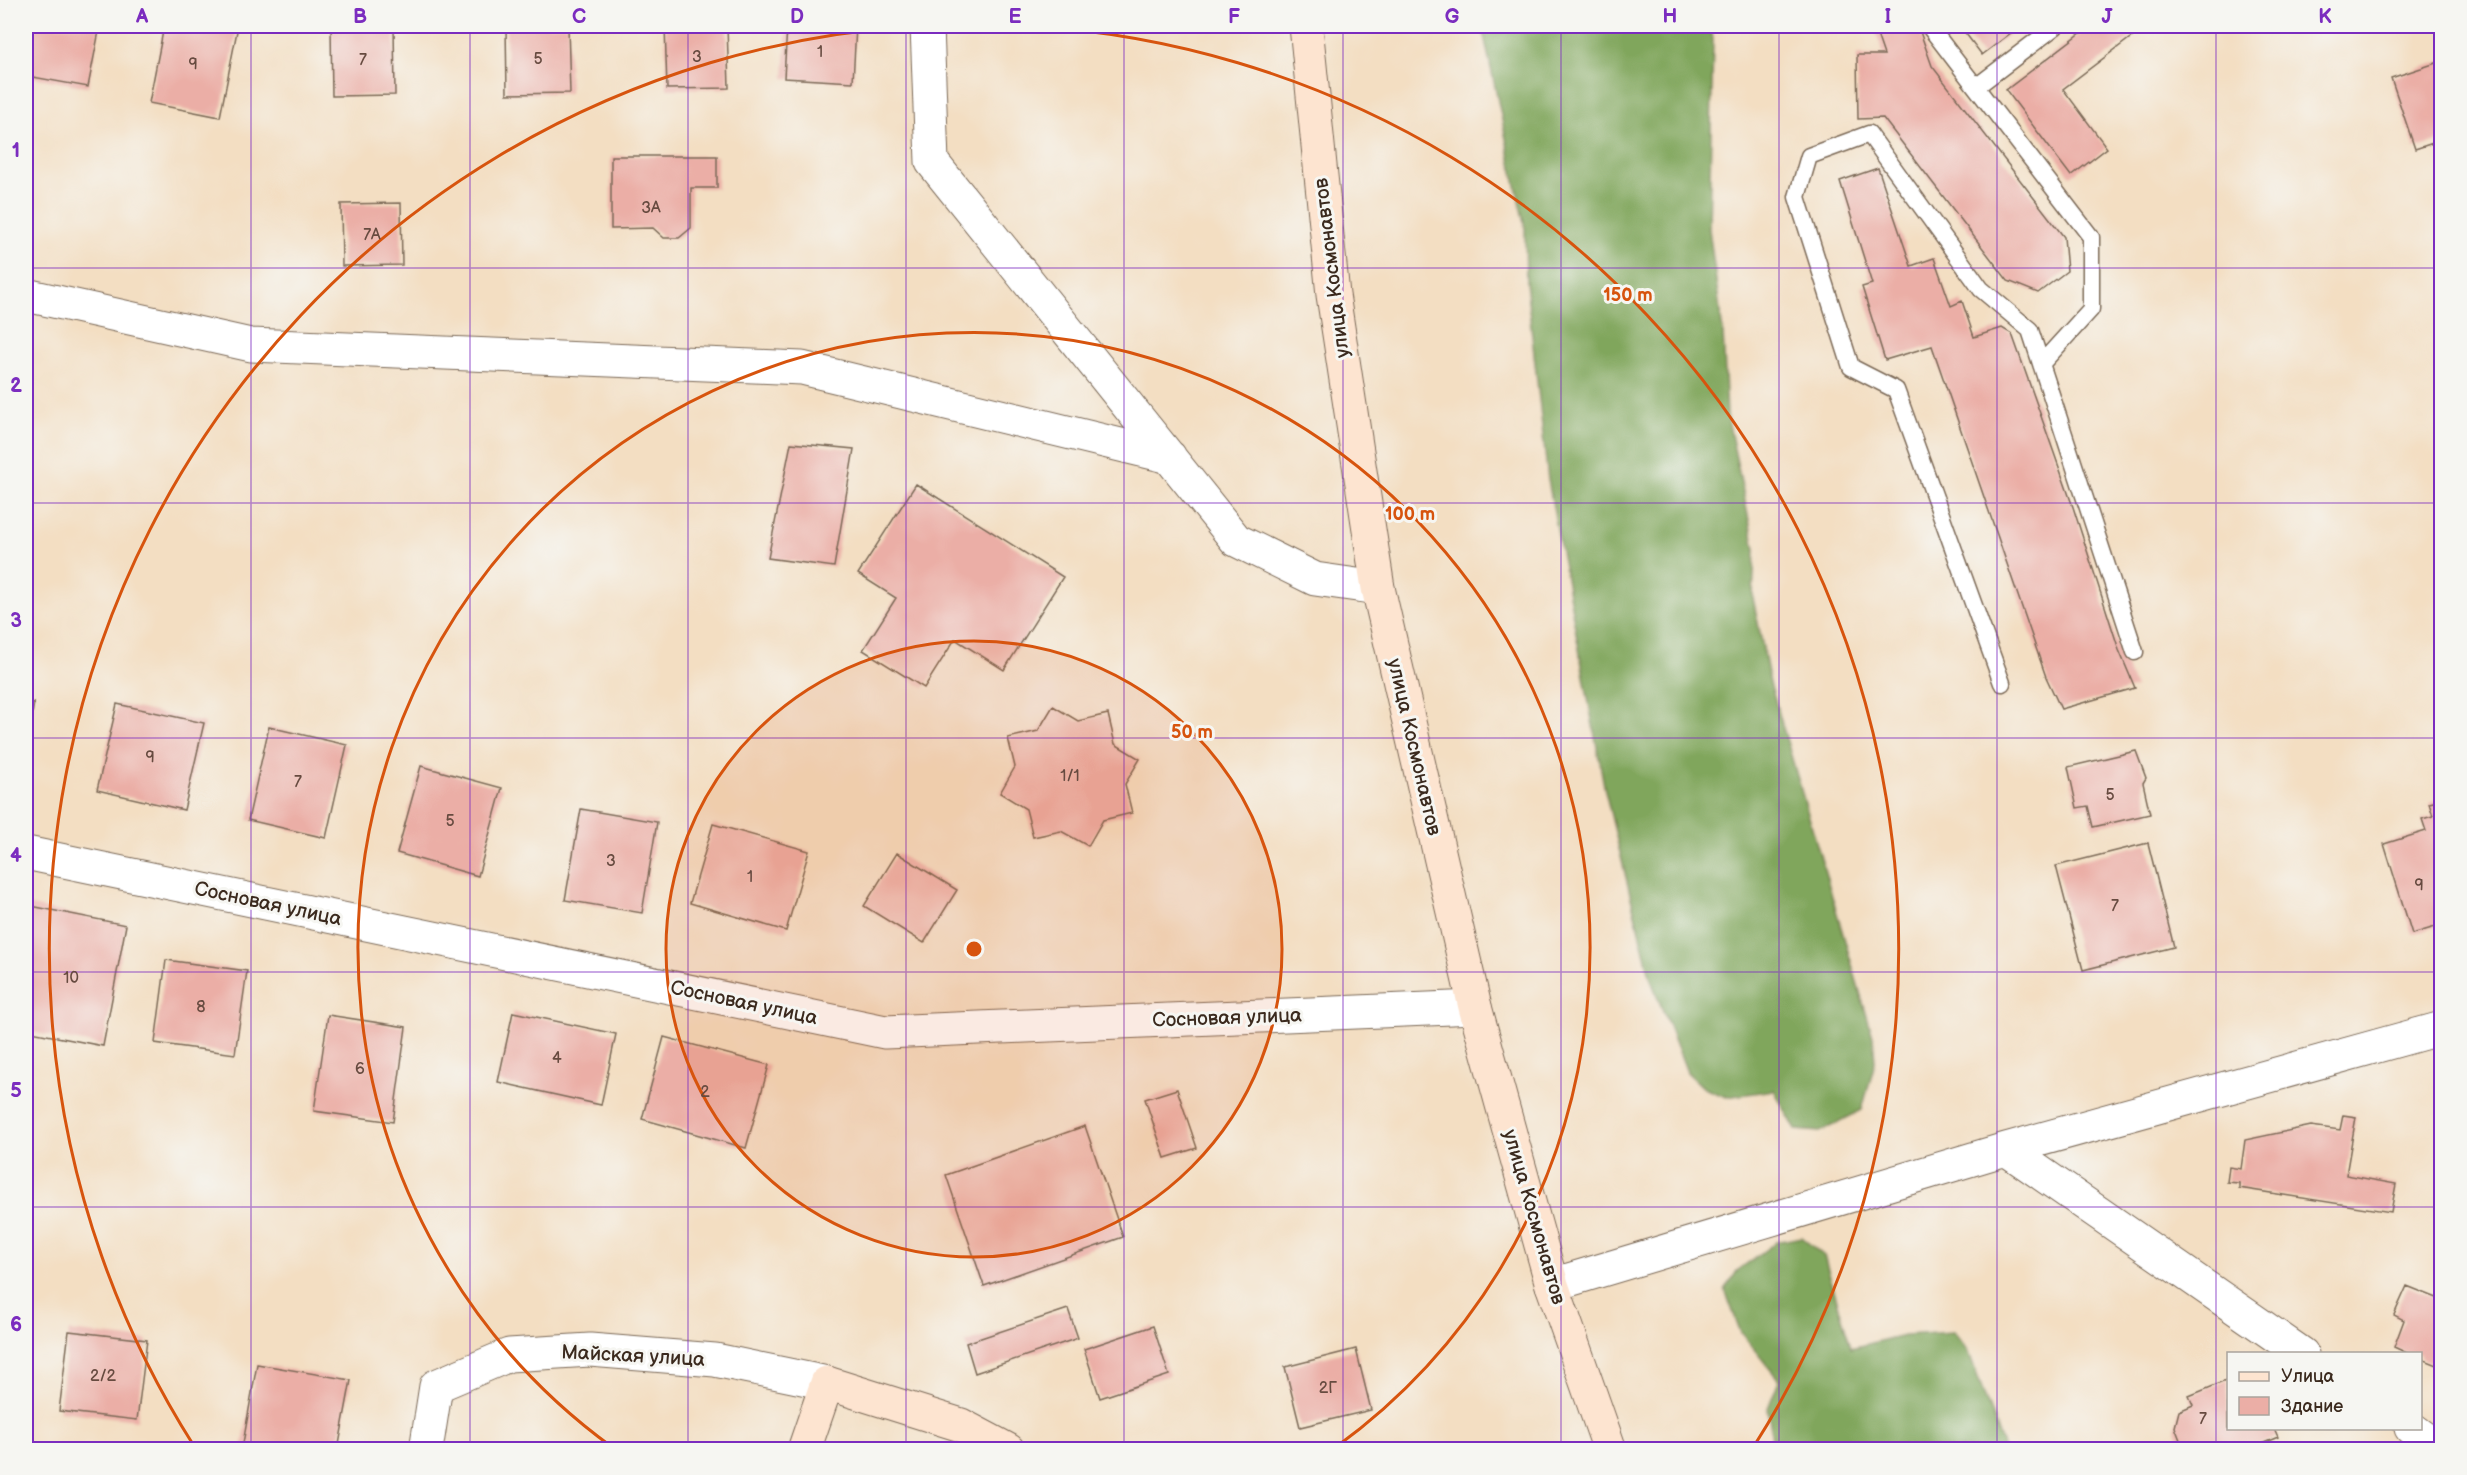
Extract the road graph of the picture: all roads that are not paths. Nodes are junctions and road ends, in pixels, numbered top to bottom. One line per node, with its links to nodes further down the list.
1 (927, 26): 8 (street)
2 (1306, 26): 9 (main road, улица Космонавтов)
3 (1929, 26): 5 (lane)
4 (2056, 26): 5 (lane)
5 (1977, 87): 7 (lane)
6 (26, 295): 8 (street)
7 (2041, 364): 10 (lane); 11 (lane)
8 (1170, 457): 9 (street)
9 (1378, 588): 13 (main road, улица Космонавтов)
10 (2135, 652)
11 (2002, 684)
12 (26, 853): 13 (street, Сосновая улица)
13 (1475, 1007): 16 (main road, улица Космонавтов)
14 (2442, 1028): 15 (street)
15 (2006, 1149): 16 (street); 17 (street)
16 (1552, 1285): 23 (main road, улица Космонавтов)
17 (2301, 1352)
18 (827, 1383): 20 (street, Майская улица); 21 (main road); 22 (main road)
19 (2414, 1430): 24 (street)
20 (426, 1449)
21 (804, 1449)
22 (1008, 1449)
23 (1610, 1449)
24 (2441, 1449)

